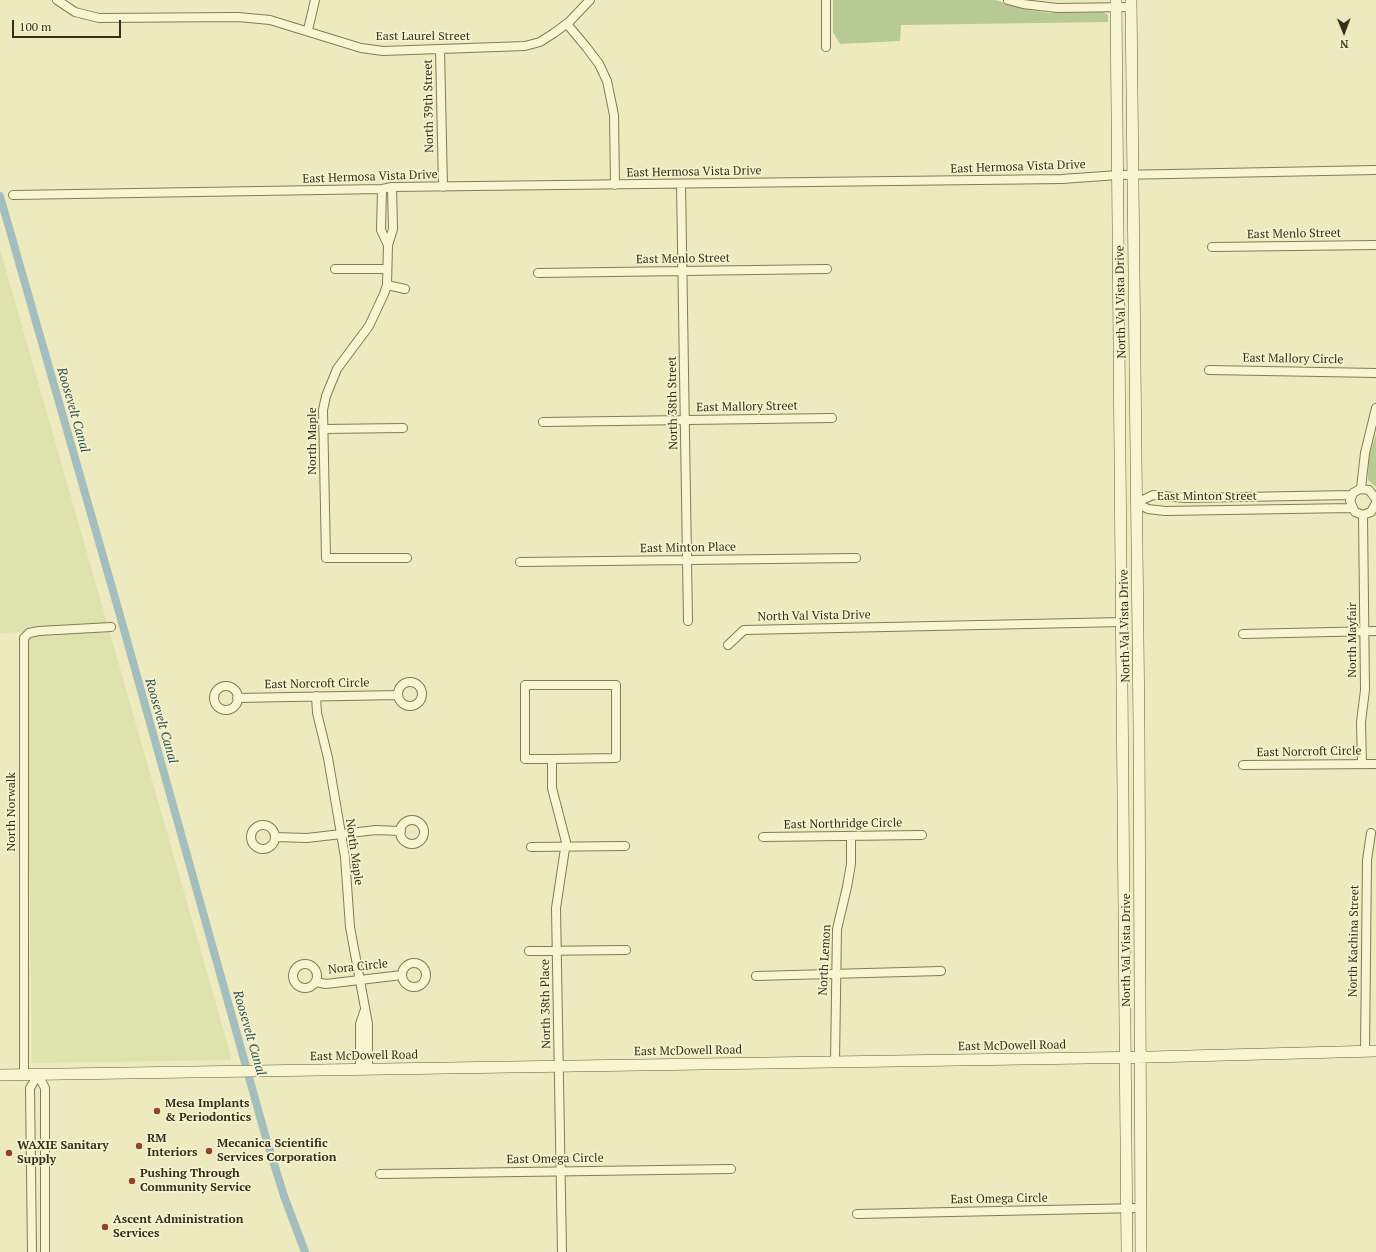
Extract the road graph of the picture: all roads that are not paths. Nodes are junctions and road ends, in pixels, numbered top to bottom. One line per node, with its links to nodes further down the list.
1 (57, 0): 9 (street, East Laurel Street)
2 (315, 0): 9 (street)
3 (590, 0): 8 (street, East Laurel Street)
4 (826, 0): 10 (street)
5 (1008, 0): 6 (street)
6 (1116, 4): 7 (street); 13 (main road, North Val Vista Drive)
7 (1131, 4): 14 (main road, North Val Vista Drive)
8 (566, 24): 11 (street, East Laurel Street); 16 (street)
9 (308, 30): 11 (street, East Laurel Street)
10 (826, 47)
11 (440, 49): 17 (street, North 39th Street)
12 (1376, 170): 14 (street, East Hermosa Vista Drive)
13 (1118, 175): 14 (street, East Hermosa Vista Drive); 15 (street, East Hermosa Vista Drive); 33 (main road, North Val Vista Drive)
14 (1132, 175): 34 (main road, North Val Vista Drive)
15 (681, 184): 16 (street, East Hermosa Vista Drive); 27 (street, North 38th Street)
16 (615, 185): 17 (street, East Hermosa Vista Drive)
17 (442, 186): 18 (street, East Hermosa Vista Drive)
18 (392, 187): 19 (street, East Hermosa Vista Drive); 22 (street, North Maple)
19 (382, 189): 20 (street, East Hermosa Vista Drive); 22 (street, North Maple)
20 (13, 196)
21 (1376, 245): 23 (street, East Menlo Street)
22 (388, 246): 25 (street, North Maple)
23 (1212, 248)
24 (335, 269): 25 (street)
25 (387, 269): 29 (street, North Maple)
26 (827, 269): 27 (street, East Menlo Street)
27 (683, 271): 28 (street, East Menlo Street); 37 (street, North 38th Street)
28 (538, 273)
29 (387, 285): 30 (street); 41 (street, North Maple)
30 (405, 289)
31 (1209, 370): 32 (street, East Mallory Circle)
32 (1376, 373)
33 (1120, 402): 34 (main road); 39 (main road, North Val Vista Drive)
34 (1135, 402): 40 (main road, North Val Vista Drive)
35 (1376, 408): 45 (street)
36 (832, 418): 37 (street, East Mallory Street)
37 (685, 420): 38 (street, East Mallory Street); 57 (street, North 38th Street)
38 (543, 422)
39 (1120, 422): 40 (main road); 43 (main road, North Val Vista Drive)
40 (1135, 422): 44 (main road, North Val Vista Drive)
41 (324, 428): 42 (street); 55 (street, North Maple)
42 (403, 428)
43 (1121, 460): 44 (main road); 49 (main road, North Val Vista Drive)
44 (1136, 460): 50 (main road, North Val Vista Drive)
45 (1361, 488): 46 (street); 47 (street)
46 (1351, 495): 50 (street, East Minton Street); 51 (street)
47 (1376, 499)
48 (1376, 503): 52 (street)
49 (1122, 504): 50 (main road); 53 (main road, North Val Vista Drive)
50 (1136, 504): 51 (street, East Minton Street); 54 (main road, North Val Vista Drive)
51 (1351, 508): 52 (street)
52 (1363, 515): 63 (street, North Mayfair)
53 (1122, 525): 54 (main road); 60 (main road, North Val Vista Drive)
54 (1136, 525): 61 (main road, North Val Vista Drive)
55 (407, 558)
56 (856, 558): 57 (street, East Minton Place)
57 (687, 560): 58 (street, East Minton Place); 59 (street, North 38th Street)
58 (520, 562)
59 (688, 621)
60 (1122, 622): 61 (main road); 66 (street, North Val Vista Drive); 67 (main road, North Val Vista Drive)
61 (1138, 622): 68 (main road, North Val Vista Drive)
62 (111, 627): 106 (street, North Norwalk)
63 (1365, 631): 64 (street); 65 (street); 73 (street, North Mayfair)
64 (1376, 631)
65 (1243, 634)
66 (728, 645)
67 (1123, 646): 68 (main road); 76 (main road, North Val Vista Drive)
68 (1138, 646): 77 (main road, North Val Vista Drive)
69 (398, 695): 70 (street, East Norcroft Circle)
70 (316, 696): 71 (street, East Norcroft Circle); 80 (street, North Maple)
71 (237, 698)
72 (552, 759): 72 (street); 85 (street, North 38th Place)
73 (1362, 764): 74 (street, East Norcroft Circle); 75 (street, East Norcroft Circle)
74 (1376, 764)
75 (1243, 765)
76 (1124, 785): 77 (main road); 89 (main road, North Val Vista Drive)
77 (1139, 785): 88 (main road, North Val Vista Drive)
78 (401, 831): 80 (street)
79 (1371, 832): 99 (street, North Kachina Street)
80 (341, 835): 82 (street); 97 (street, North Maple)
81 (922, 835): 84 (street, East Northridge Circle)
82 (275, 837)
83 (763, 837): 84 (street, East Northridge Circle)
84 (851, 837): 94 (street, North Lemon)
85 (565, 846): 86 (street); 87 (street); 92 (street, North 38th Place)
86 (625, 846)
87 (531, 847)
88 (1140, 884): 89 (main road); 101 (main road, North Val Vista Drive)
89 (1125, 885): 100 (main road, North Val Vista Drive)
90 (626, 950): 92 (street)
91 (529, 951): 92 (street)
92 (557, 951): 103 (street, North 38th Place)
93 (941, 971): 94 (street)
94 (836, 974): 96 (street); 102 (street, North Lemon)
95 (402, 975): 97 (street, Nora Circle)
96 (756, 976)
97 (359, 980): 98 (street, Nora Circle); 104 (street, North Maple)
98 (316, 982)
99 (1371, 1051): 101 (main road, East McDowell Road)
100 (1125, 1057): 101 (main road, East McDowell Road); 102 (main road, East McDowell Road); 112 (main road, North Val Vista Drive)
101 (1141, 1057): 111 (main road, North Val Vista Drive)
102 (835, 1061): 103 (main road, East McDowell Road)
103 (559, 1066): 104 (main road, East McDowell Road); 109 (street, North 38th Place)
104 (364, 1069): 107 (main road, East McDowell Road)
105 (0, 1075): 106 (main road, East McDowell Road)
106 (24, 1075): 107 (main road, East McDowell Road)
107 (38, 1075): 114 (street); 115 (street)
108 (731, 1169): 109 (street, East Omega Circle)
109 (561, 1171): 110 (street, East Omega Circle); 116 (street, North 38th Place)
110 (380, 1174)
111 (1140, 1208): 112 (street, East Omega Circle); 118 (main road, North Val Vista Drive)
112 (1127, 1209): 113 (street, East Omega Circle); 117 (main road, North Val Vista Drive)
113 (857, 1214)
114 (32, 1252)
115 (45, 1252)
116 (562, 1252)
117 (1127, 1252)
118 (1141, 1252)

